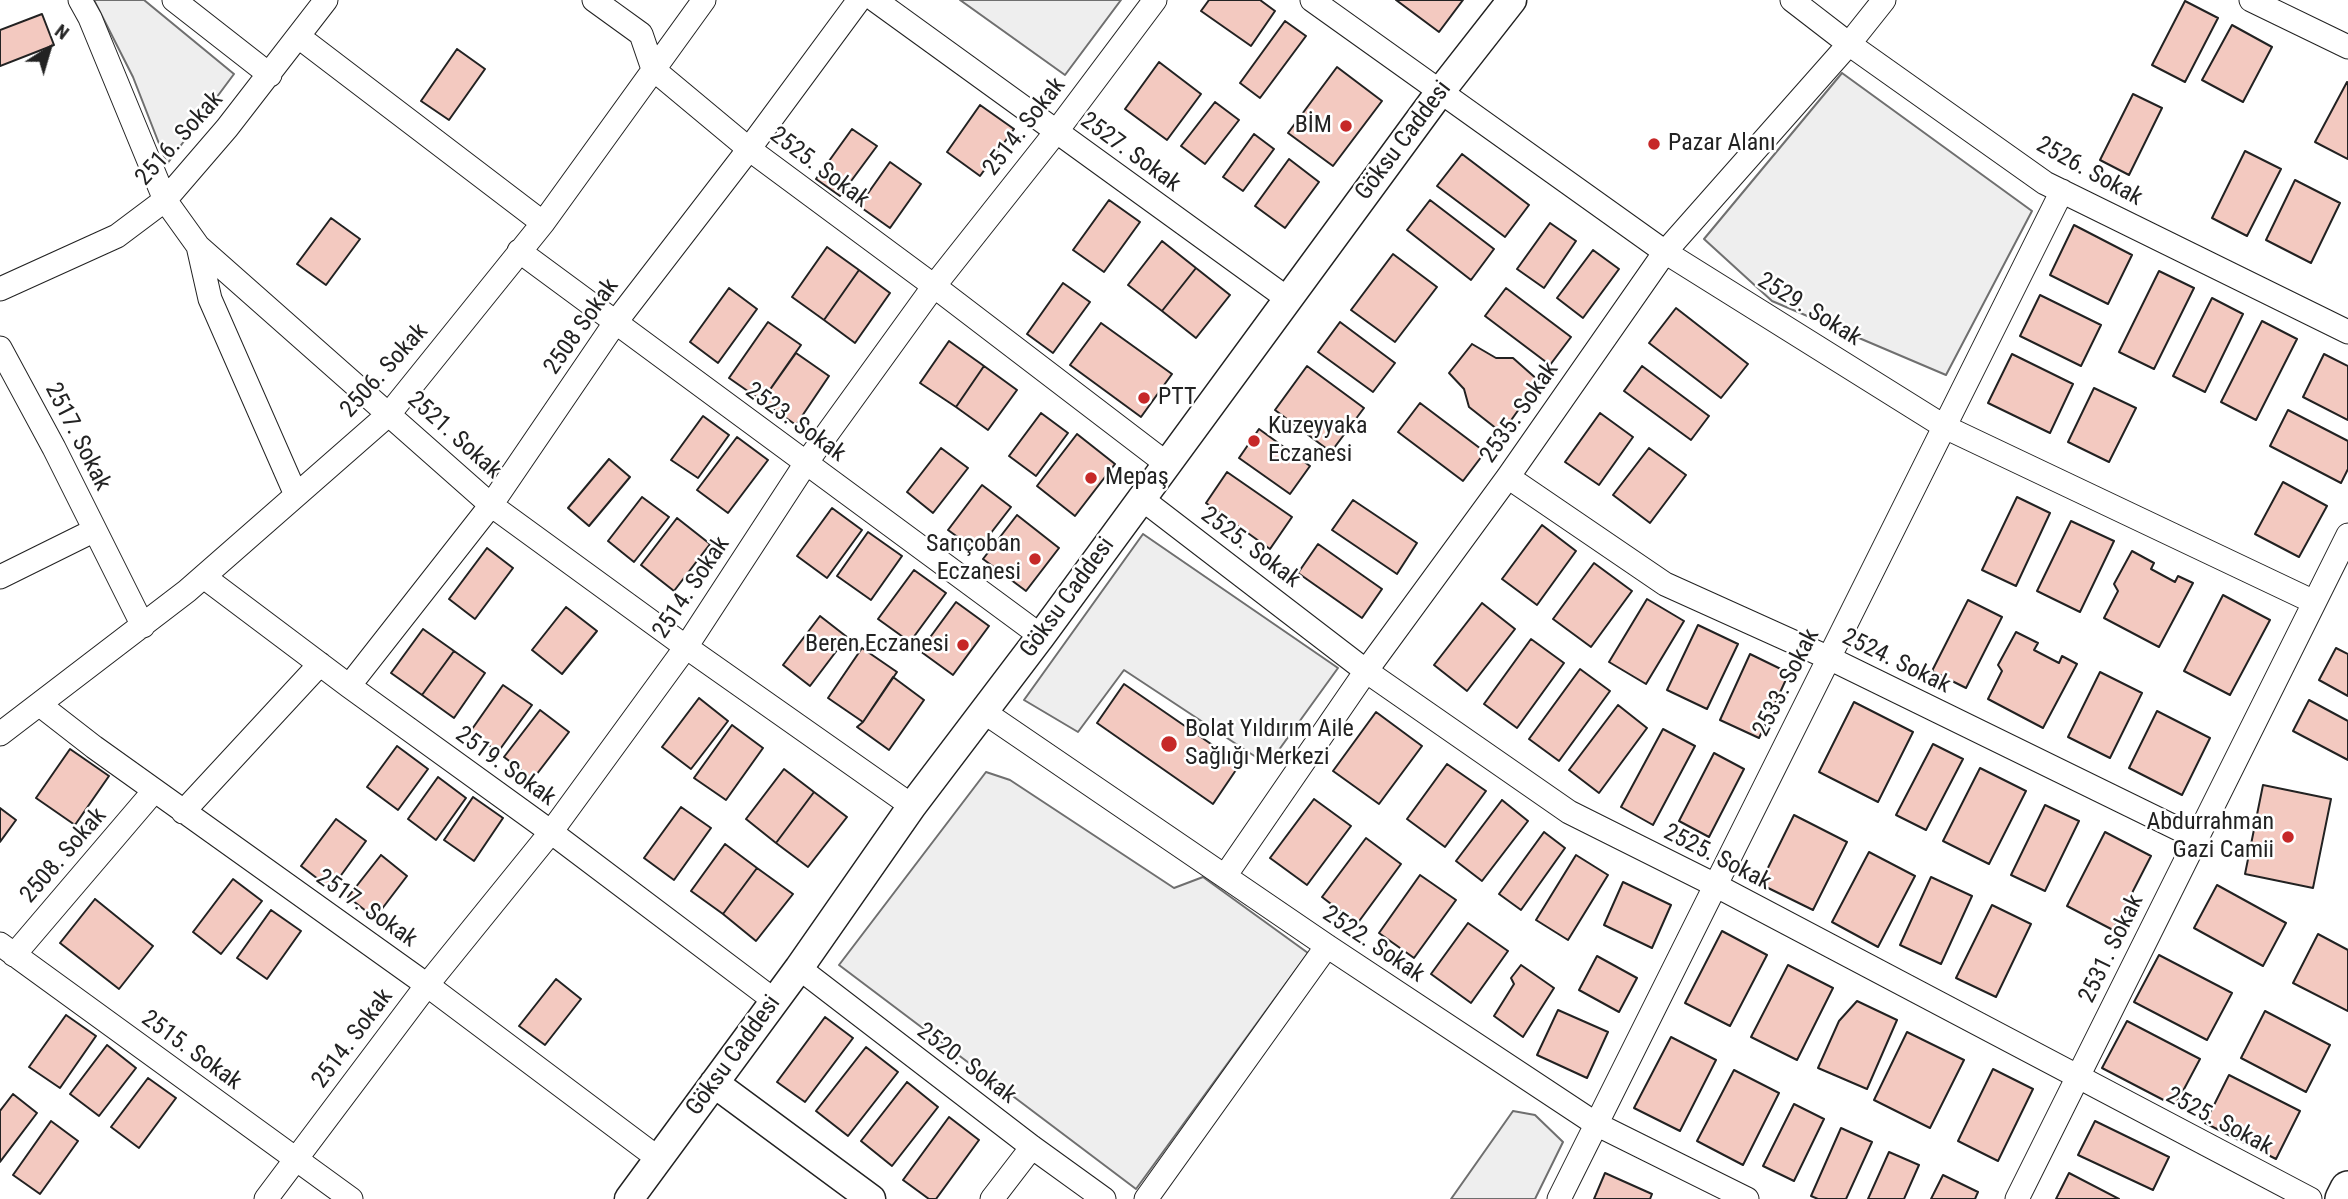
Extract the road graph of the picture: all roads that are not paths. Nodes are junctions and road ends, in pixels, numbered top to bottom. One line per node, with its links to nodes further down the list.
1 (80, 0): 24 (street, 2521. Sokak)
2 (174, 0): 19 (street)
3 (326, 0): 15 (street, 2516. Sokak)
4 (594, 0): 18 (street)
5 (704, 0): 18 (street, 2506. Sokak)
6 (859, 0): 22 (street, 2508 Sokak)
7 (875, 0): 21 (street, 2527. Sokak)
8 (1155, 0): 21 (street, 2514. Sokak)
9 (1312, 0): 14 (street, 2529. Sokak)
10 (1512, 0): 20 (street, Göksu Caddesi)
11 (1792, 0): 16 (street, 2526. Sokak)
12 (1884, 0): 16 (street, 2535. Sokak)
13 (2251, 0): 17 (street)
14 (1339, 8): 20 (street, 2529. Sokak)
15 (299, 37): 19 (street, 2516. Sokak); 25 (street)
16 (1849, 44): 23 (street, 2526. Sokak); 28 (street, 2535. Sokak)
17 (2348, 47)
18 (653, 69): 22 (street, 2525. Sokak); 25 (street, 2506. Sokak)
19 (270, 75): 24 (street, 2516. Sokak)
20 (1440, 92): 28 (street, 2529. Sokak); 31 (street, Göksu Caddesi)
21 (1056, 132): 29 (street, 2514. Sokak); 31 (street, 2527. Sokak)
22 (750, 149): 29 (street, 2525. Sokak); 32 (street, 2508 Sokak)
23 (2062, 191): 33 (street, 2526. Sokak); 36 (street, 2533. Sokak)
24 (165, 200): 26 (street, 2521. Sokak); 30 (street, 2516. Sokak)
25 (542, 223): 27 (street, 2506. Sokak)
26 (198, 246): 35 (street, 2521. Sokak); 40 (street)
27 (519, 251): 32 (street, 2523. Sokak); 35 (street, 2506. Sokak)
28 (1665, 252): 36 (street, 2529. Sokak); 39 (street, 2535. Sokak)
29 (934, 286): 37 (street, 2514. Sokak); 38 (street, 2525. Sokak)
30 (0, 289)
31 (1288, 299): 38 (street, Göksu Caddesi)
32 (615, 323): 37 (street, 2523. Sokak); 42 (street, 2508 Sokak)
33 (2348, 332)
34 (0, 348): 43 (street, 2517. Sokak)
35 (389, 414): 40 (street, 2506. Sokak); 42 (street, 2521. Sokak)
36 (1945, 426): 47 (street, 2529. Sokak); 51 (street, 2533. Sokak)
37 (806, 463): 49 (street, 2523. Sokak); 50 (street, 2514. Sokak)
38 (1167, 464): 41 (street, Göksu Caddesi)
39 (1508, 477): 51 (street, 2524. Sokak); 53 (street, 2535. Sokak)
40 (296, 495): 46 (street, 2506. Sokak)
41 (1142, 499): 49 (street, Göksu Caddesi); 53 (street, 2525. Sokak)
42 (491, 505): 50 (street, 2521. Sokak); 54 (street, 2508 Sokak)
43 (95, 530): 45 (street); 48 (street, 2517. Sokak)
44 (2348, 535): 47 (street, 2531. Sokak)
45 (0, 577)
46 (204, 577): 48 (street, 2506. Sokak); 52 (street, 2519. Sokak)
47 (2314, 602): 62 (street, 2531. Sokak)
48 (143, 626): 55 (street, 2506. Sokak)
49 (1041, 636): 56 (street, Göksu Caddesi)
50 (686, 647): 59 (street, 2521. Sokak); 61 (street, 2514. Sokak)
51 (1829, 658): 62 (street, 2524. Sokak); 64 (street, 2533. Sokak)
52 (320, 664): 54 (street, 2519. Sokak); 60 (street)
53 (1366, 671): 63 (street, 2535. Sokak); 64 (street, 2525. Sokak)
54 (349, 686): 61 (street, 2519. Sokak)
55 (40, 705): 57 (street, 2506. Sokak); 58 (street, 2517. Sokak)
56 (984, 712): 59 (street, Göksu Caddesi); 63 (street, 2522. Sokak)
57 (0, 734)
58 (154, 791): 60 (street, 2517. Sokak); 66 (street, 2508. Sokak)
59 (912, 806): 67 (street, Göksu Caddesi)
60 (183, 812): 68 (street, 2517. Sokak)
61 (551, 832): 68 (street, 2514. Sokak); 69 (street, 2519. Sokak)
62 (2197, 838): 70 (street, 2531. Sokak)
63 (1226, 876): 65 (street, 2522. Sokak)
64 (1715, 886): 70 (street, 2525. Sokak); 72 (street, 2533. Sokak)
65 (1327, 946): 72 (street, 2522. Sokak); 83 (street)
66 (7, 950): 74 (street, 2515. Sokak)
67 (799, 968): 69 (street, Göksu Caddesi); 73 (street, 2520. Sokak)
68 (428, 985): 74 (street, 2514. Sokak); 75 (street, 2517. Sokak)
69 (775, 1001): 71 (street, Göksu Caddesi)
70 (2078, 1077): 86 (street, 2531. Sokak); 87 (street, 2525. Sokak)
71 (715, 1083): 75 (street, Göksu Caddesi); 80 (street)
72 (1596, 1124): 84 (street, 2533. Sokak); 85 (street, 2522. Sokak)
73 (1032, 1147): 81 (street); 82 (street, 2520. Sokak)
74 (295, 1158): 77 (street, 2514. Sokak); 78 (street, 2515. Sokak)
75 (659, 1159): 79 (street, Göksu Caddesi)
76 (2348, 1189): 88 (main road)
77 (266, 1199)
78 (351, 1199)
79 (629, 1199)
80 (871, 1199)
81 (992, 1199)
82 (1104, 1199)
83 (1146, 1199)
84 (1559, 1199)
85 (1747, 1199)
86 (2017, 1199)
87 (2310, 1199)
88 (2343, 1199)

